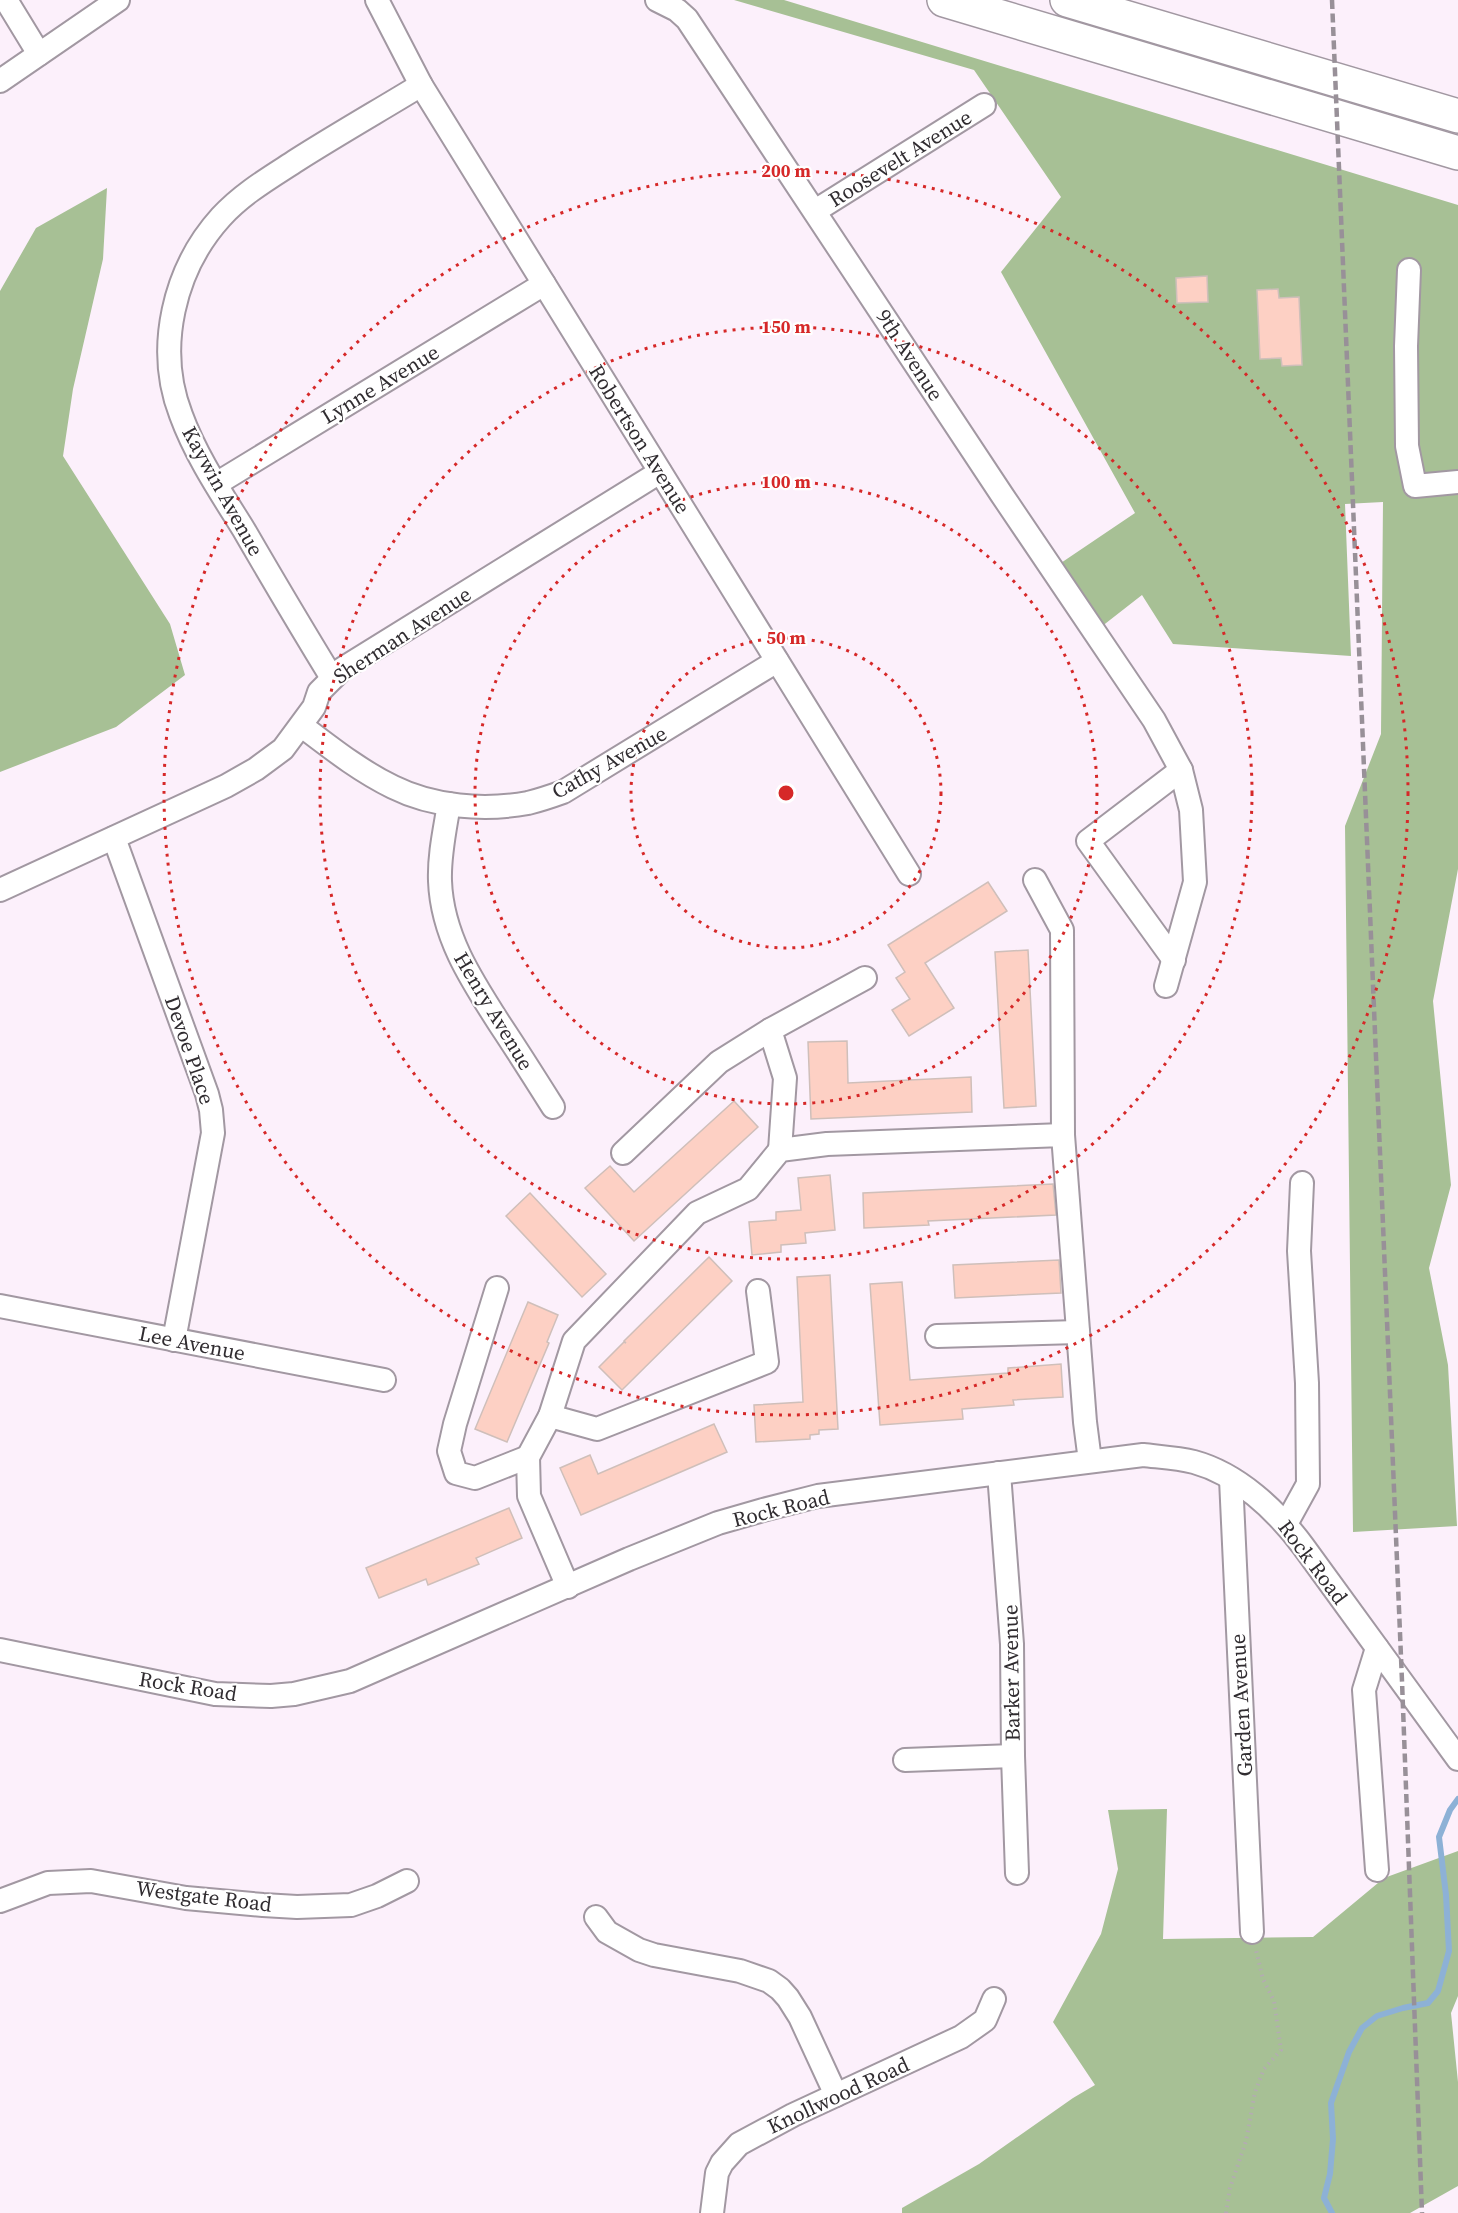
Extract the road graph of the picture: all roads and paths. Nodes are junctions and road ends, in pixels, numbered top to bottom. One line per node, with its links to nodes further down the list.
1 (6, 0): 7 (street)
2 (118, 0): 7 (street)
3 (377, 0): 9 (street, Robertson Avenue)
4 (657, 0): 13 (street, 9th Avenue)
5 (944, 0): 12 (highway)
6 (1067, 0): 11 (highway)
7 (39, 54): 8 (street)
8 (0, 81)
9 (421, 85): 15 (street, Robertson Avenue); 18 (street, Kaywin Avenue)
10 (984, 105): 13 (street, Roosevelt Avenue)
11 (1458, 116)
12 (1458, 153)
13 (815, 211): 22 (street, 9th Avenue)
14 (1409, 270): 17 (street)
15 (544, 284): 16 (street, Robertson Avenue); 18 (street, Lynne Avenue)
16 (660, 472): 19 (street, Robertson Avenue); 20 (street, Sherman Avenue)
17 (1458, 482)
18 (216, 484): 20 (street, Kaywin Avenue)
19 (777, 661): 23 (street, Cathy Avenue); 25 (street, Robertson Avenue)
20 (332, 678): 21 (street, Sherman Avenue)
21 (302, 726): 23 (street, Cathy Avenue); 24 (street, Sherman Avenue)
22 (1181, 770): 28 (street, 9th Avenue); 28 (street)
23 (449, 804): 32 (street, Henry Avenue)
24 (114, 838): 27 (street, Sherman Avenue); 42 (street, Devoe Place)
25 (909, 874)
26 (1035, 880): 33 (street)
27 (0, 890)
28 (1174, 960): 30 (street, 9th Avenue)
29 (865, 978): 31 (street)
30 (1166, 987)
31 (770, 1030): 34 (street); 35 (street)
32 (554, 1107)
33 (1064, 1135): 34 (street); 40 (street)
34 (780, 1150): 44 (street)
35 (623, 1153)
36 (1302, 1183): 49 (street)
37 (497, 1288): 45 (street)
38 (758, 1291): 44 (street)
39 (0, 1306): 42 (street, Lee Avenue)
40 (1078, 1332): 41 (street); 46 (street)
41 (937, 1336)
42 (174, 1340): 43 (street, Lee Avenue)
43 (384, 1380)
44 (550, 1416): 45 (street)
45 (528, 1457): 50 (street)
46 (1090, 1461): 47 (street, Rock Road); 48 (street, Rock Road)
47 (999, 1473): 50 (street, Rock Road); 53 (street, Barker Avenue)
48 (1231, 1479): 49 (street, Rock Road); 61 (street, Garden Avenue)
49 (1286, 1524): 51 (street, Rock Road)
50 (568, 1587): 52 (street, Rock Road)
51 (1377, 1648): 54 (street, Rock Road); 56 (street)
52 (0, 1650)
53 (1012, 1756): 55 (street); 57 (street, Barker Avenue)
54 (1458, 1759)
55 (905, 1760)
56 (1377, 1870)
57 (1017, 1873)
58 (407, 1881): 59 (street, Westgate Road)
59 (0, 1901)
60 (596, 1917): 63 (street)
61 (1252, 1932): 65 (path)
62 (994, 1999): 63 (street, Knollwood Road)
63 (836, 2095): 64 (street, Knollwood Road)
64 (711, 2213)
65 (1226, 2213)

